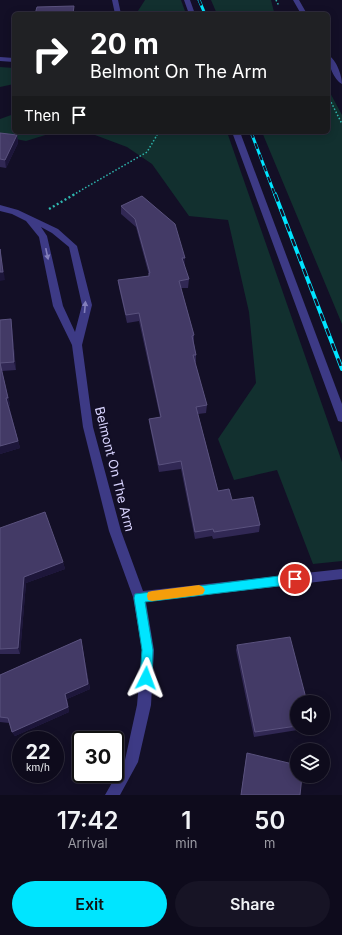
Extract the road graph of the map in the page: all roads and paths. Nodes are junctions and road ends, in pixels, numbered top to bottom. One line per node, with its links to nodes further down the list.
1 (114, 0): 4 (street)
2 (187, 0): 5 (street)
3 (296, 0): 6 (street)
4 (117, 12)
5 (191, 12)
6 (303, 12)
7 (0, 59): 8 (street)
8 (12, 60)
9 (330, 61): 10 (street)
10 (342, 82)
11 (330, 100): 12 (path)
12 (342, 124)
13 (156, 134): 16 (path)
14 (237, 134): 18 (street)
15 (0, 208): 16 (street, Belmont On The Arm)
16 (30, 220): 17 (street, Belmont On The Arm, one-way to 17); 17 (street, Belmont On The Arm, one-way to 16)
17 (77, 345): 20 (street, Belmont On The Arm)
18 (342, 418)
19 (342, 574): 20 (street)
20 (139, 598): 21 (street, Belmont On The Arm)
21 (112, 795)

